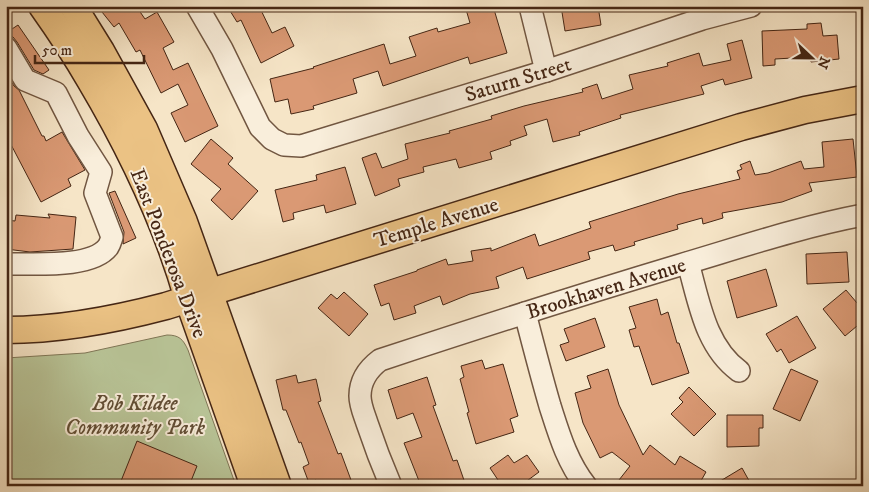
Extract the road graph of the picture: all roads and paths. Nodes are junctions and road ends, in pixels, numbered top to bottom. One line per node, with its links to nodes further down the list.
1 (42, 6): 13 (main road, East Ponderosa Drive)
2 (73, 6): 13 (main road, East Ponderosa Drive)
3 (197, 6): 8 (street, Saturn Street)
4 (530, 6): 8 (street)
5 (751, 6): 6 (street, Saturn Street)
6 (701, 13): 8 (street, Saturn Street)
7 (6, 48): 12 (street)
8 (546, 71)
9 (863, 99): 13 (main road, Temple Avenue)
10 (863, 215): 11 (street, Brookhaven Avenue)
11 (688, 263): 14 (street, Brookhaven Avenue); 16 (street)
12 (6, 264)
13 (199, 296): 15 (main road, Temple Avenue); 17 (main road, East Ponderosa Drive); 18 (main road, East Ponderosa Drive)
14 (525, 313): 19 (street, Brookhaven Avenue); 20 (street)
15 (6, 330)
16 (738, 370)
17 (254, 486)
18 (278, 486)
19 (391, 486)
20 (586, 486)

